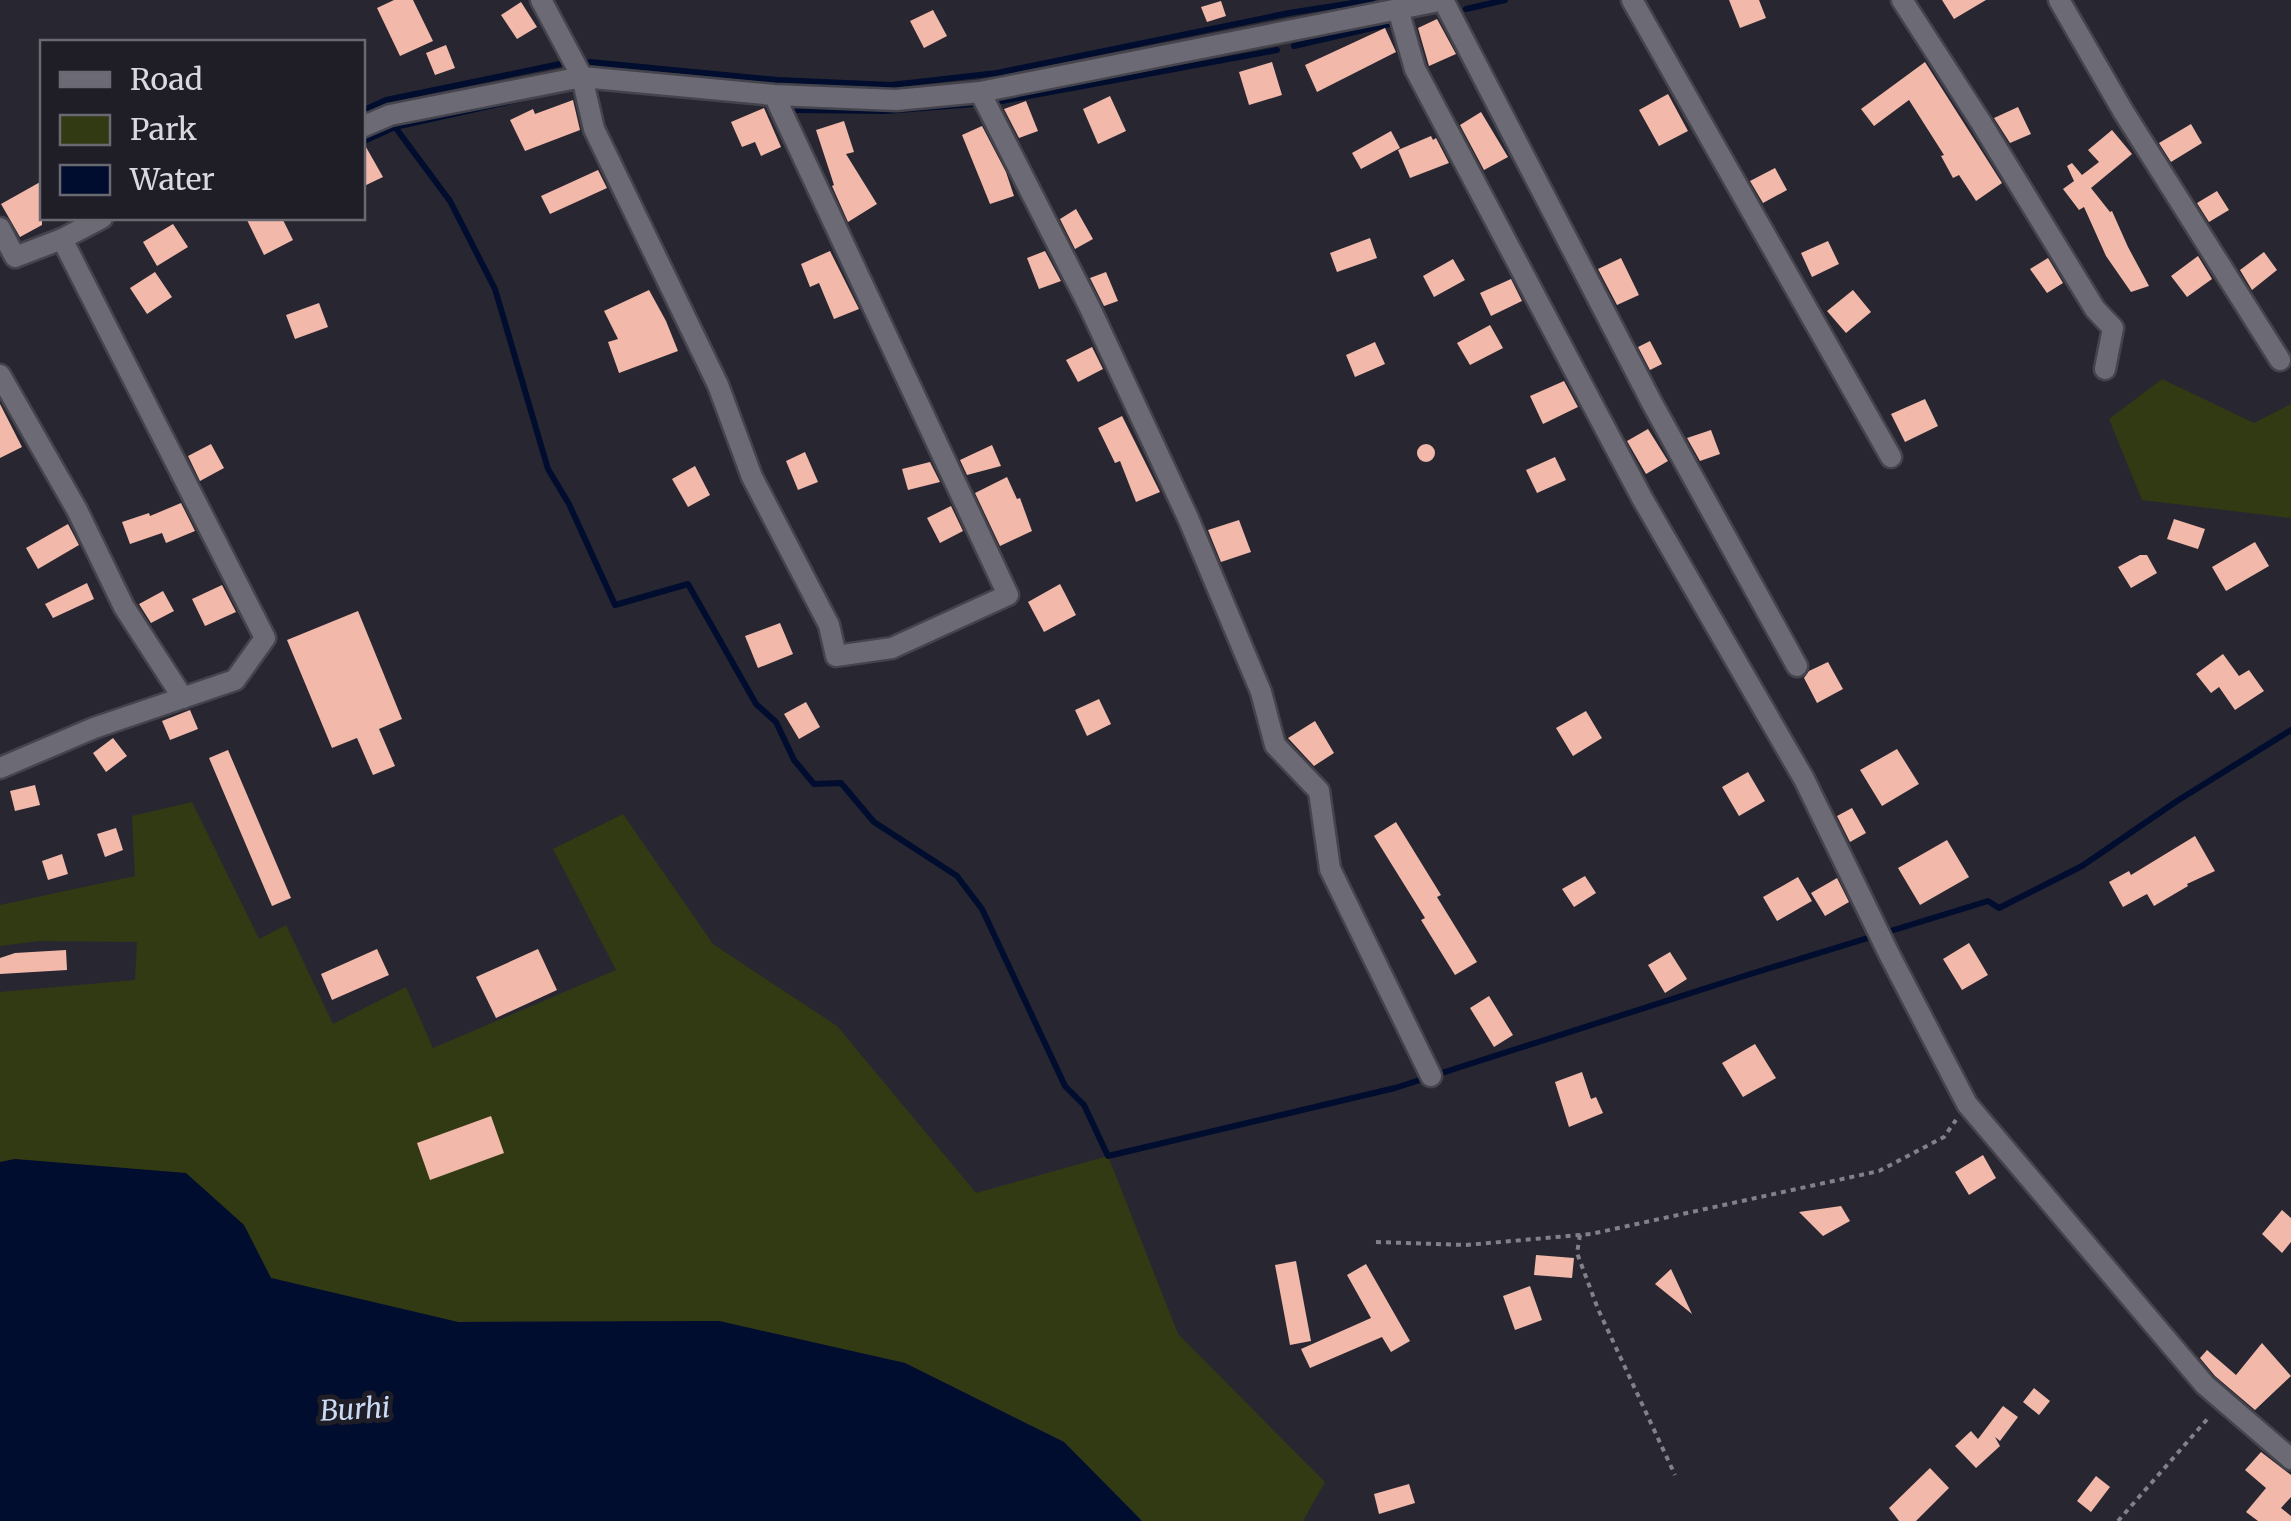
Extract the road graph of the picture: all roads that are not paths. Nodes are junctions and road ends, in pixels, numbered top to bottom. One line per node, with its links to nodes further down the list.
1 (541, 0): 7 (street)
2 (1444, 0): 6 (street); 19 (street)
3 (1632, 0): 18 (street)
4 (1902, 0): 16 (street)
5 (2058, 0): 15 (street)
6 (1398, 9): 8 (street); 23 (street)
7 (582, 77): 9 (street); 9 (street); 10 (street)
8 (980, 92): 9 (street); 22 (street)
9 (774, 96)
10 (365, 126)
11 (98, 220): 13 (street)
12 (0, 228): 14 (street)
13 (62, 239): 14 (street); 20 (street)
14 (7, 261)
15 (2280, 360)
16 (2106, 369)
17 (0, 375): 20 (street)
18 (1891, 457)
19 (1798, 666)
20 (183, 698): 21 (street)
21 (0, 768)
22 (1431, 1076)
23 (2291, 1459)

